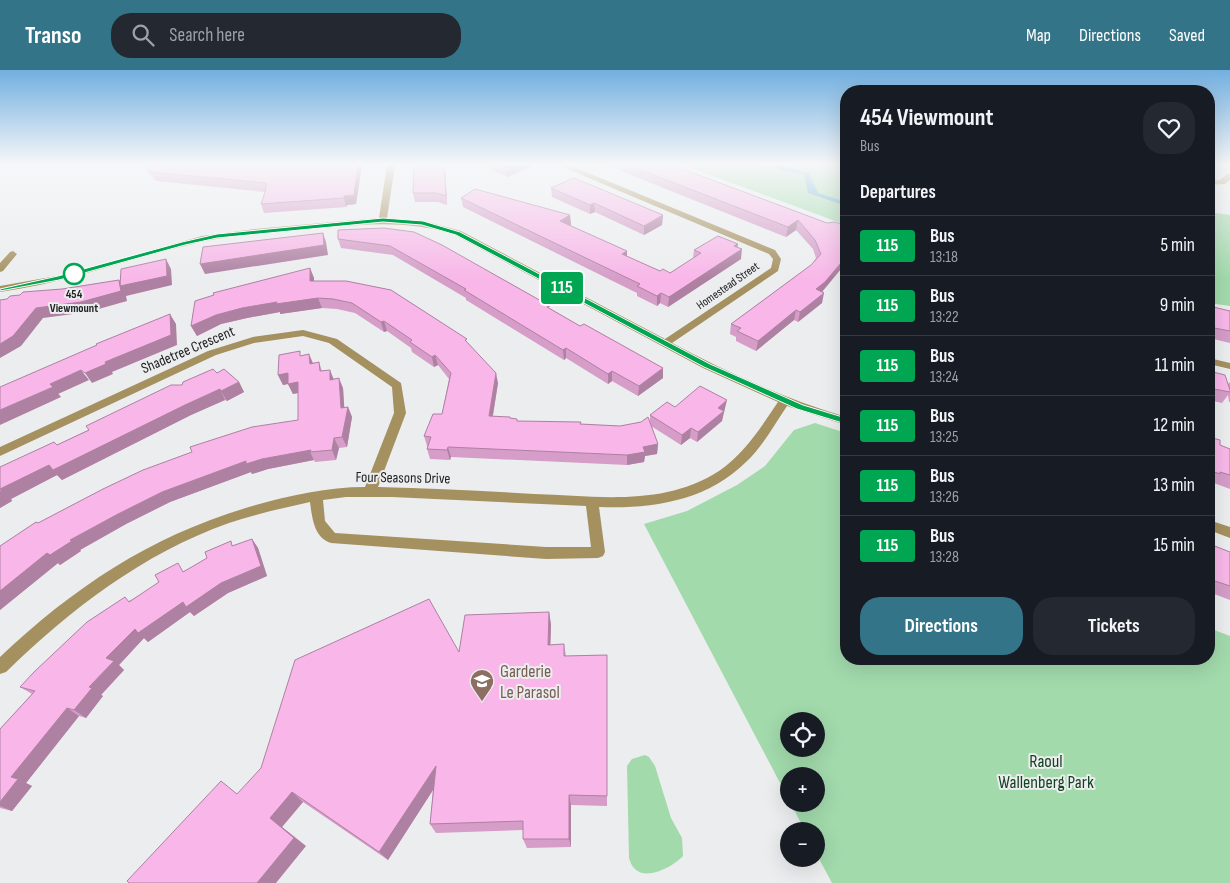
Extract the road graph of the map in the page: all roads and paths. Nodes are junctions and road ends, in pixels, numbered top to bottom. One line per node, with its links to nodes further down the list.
1 (385, 203): 3 (street)
2 (654, 203): 7 (street, Homestead Street)
3 (383, 220): 6 (street); 7 (street)
4 (13, 254): 5 (street)
5 (0, 269)
6 (0, 289)
7 (666, 344): 10 (street)
8 (1215, 362): 9 (street)
9 (1230, 366)
10 (785, 400): 11 (street); 15 (street, Four Seasons Drive)
11 (840, 419)
12 (0, 452): 13 (street, Shadetree Crescent)
13 (370, 491): 14 (street, Four Seasons Drive); 15 (street, Four Seasons Drive)
14 (316, 496): 15 (street); 18 (street, Four Seasons Drive)
15 (592, 502)
16 (1215, 527): 17 (street)
17 (1230, 533)
18 (0, 668)

